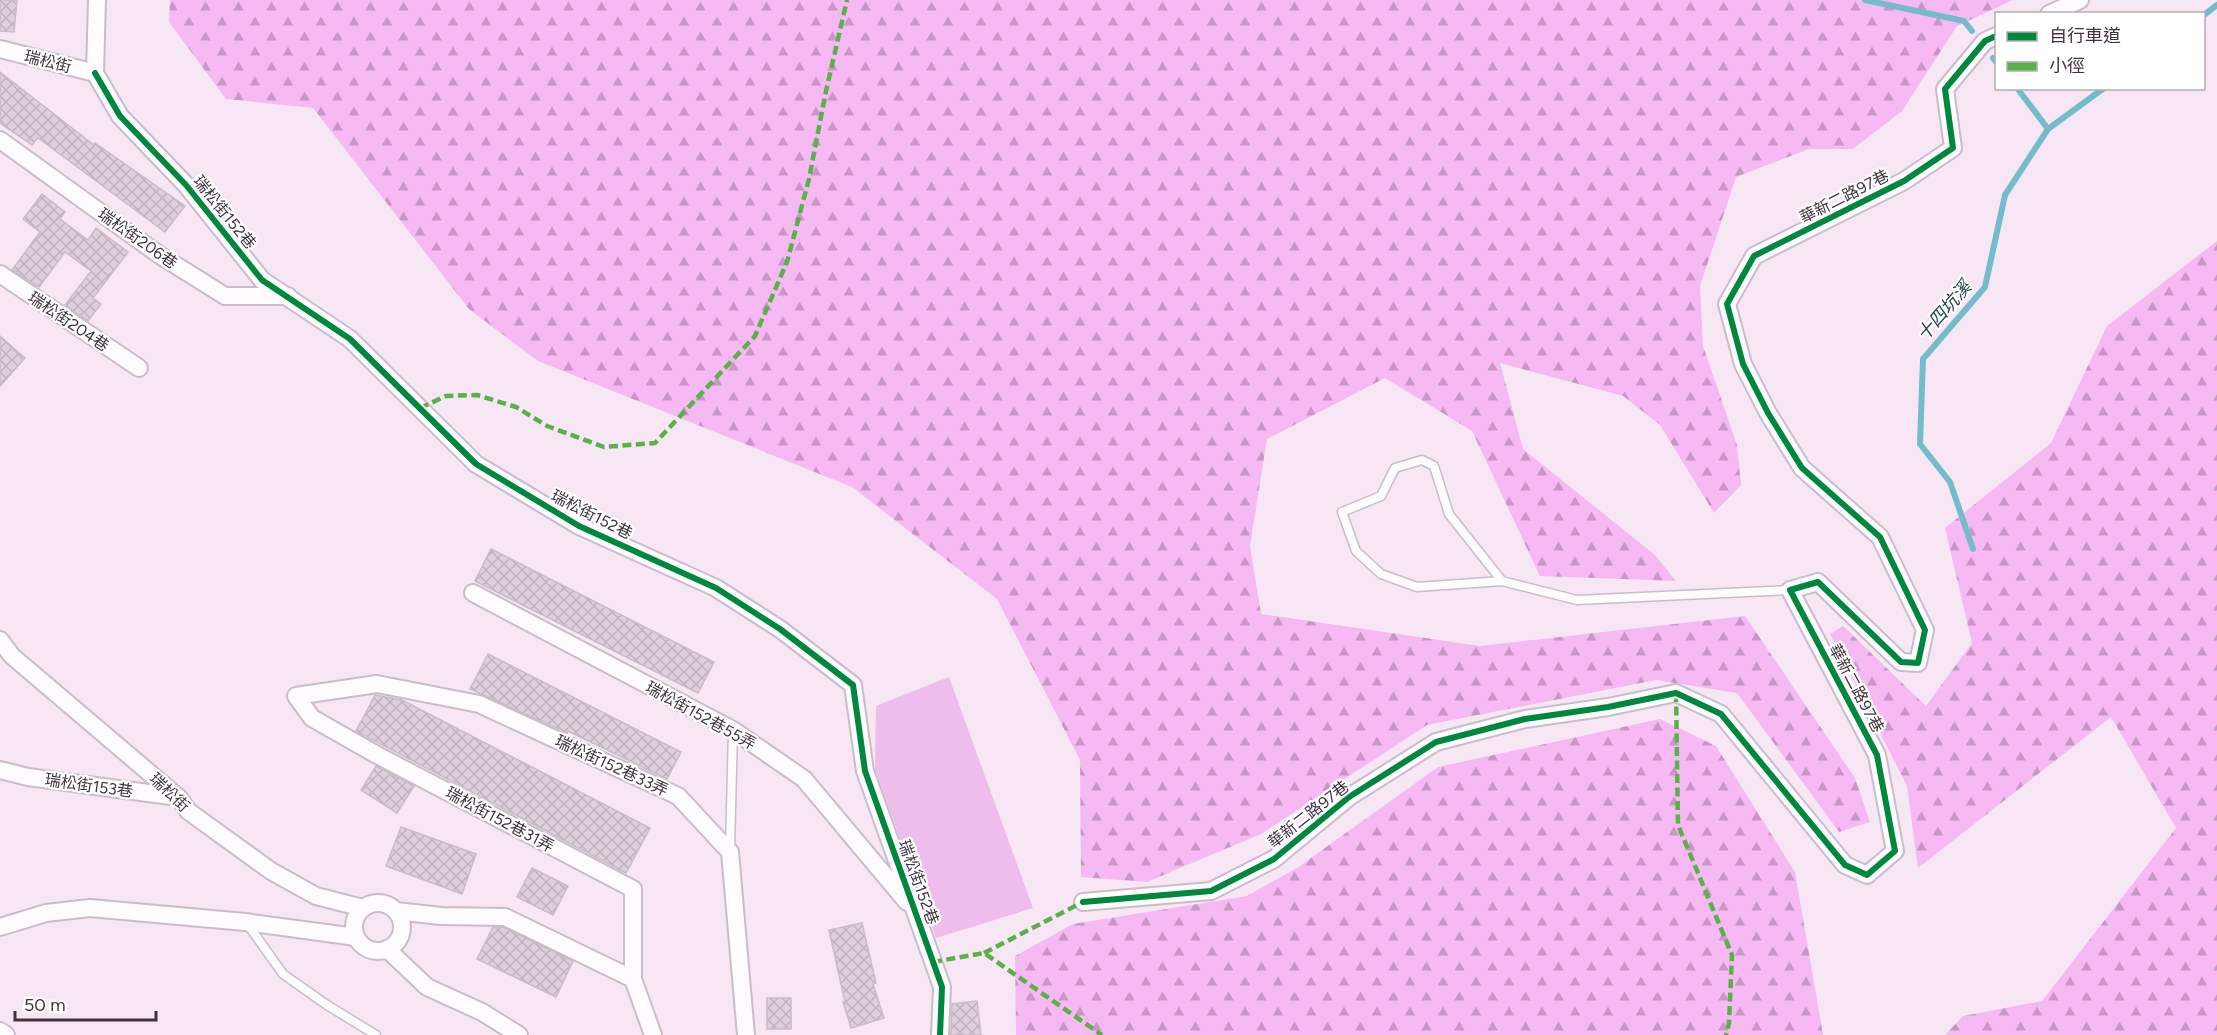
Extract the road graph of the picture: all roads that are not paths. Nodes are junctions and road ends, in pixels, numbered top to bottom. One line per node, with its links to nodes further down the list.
1 (97, 0): 6 (street)
2 (2080, 0): 3 (street)
3 (2053, 12)
4 (1995, 36): 12 (street, 華新二路97巷)
5 (0, 49): 6 (street, 瑞松街)
6 (95, 73): 9 (street, 瑞松街152巷)
7 (0, 140): 9 (street, 瑞松街206巷)
8 (0, 274): 10 (street, 瑞松街204巷)
9 (289, 296): 23 (street, 瑞松街152巷)
10 (139, 368)
11 (1502, 581): 11 (lane); 12 (lane)
12 (1790, 590): 20 (street, 華新二路97巷)
13 (472, 593): 16 (street, 瑞松街152巷55弄)
14 (0, 640): 18 (street, 瑞松街)
15 (296, 696): 19 (street, 瑞松街152巷33弄); 28 (street, 瑞松街152巷31弄)
16 (733, 730): 19 (lane); 23 (street, 瑞松街152巷55弄)
17 (0, 770): 18 (street, 瑞松街153巷)
18 (179, 798): 21 (street, 瑞松街)
19 (730, 852): 34 (street)
20 (1083, 902)
21 (363, 908): 22 (street, 瑞松街); 26 (street)
22 (396, 911): 27 (street); 28 (street)
23 (916, 911): 35 (street, 瑞松街152巷)
24 (245, 922): 25 (street); 26 (street); 31 (lane)
25 (0, 927)
26 (356, 936): 27 (street)
27 (387, 949): 32 (street)
28 (633, 980): 33 (street)
29 (0, 1031): 30 (street)
30 (6, 1035)
31 (376, 1035)
32 (519, 1035)
33 (653, 1035)
34 (746, 1035)
35 (940, 1035)

